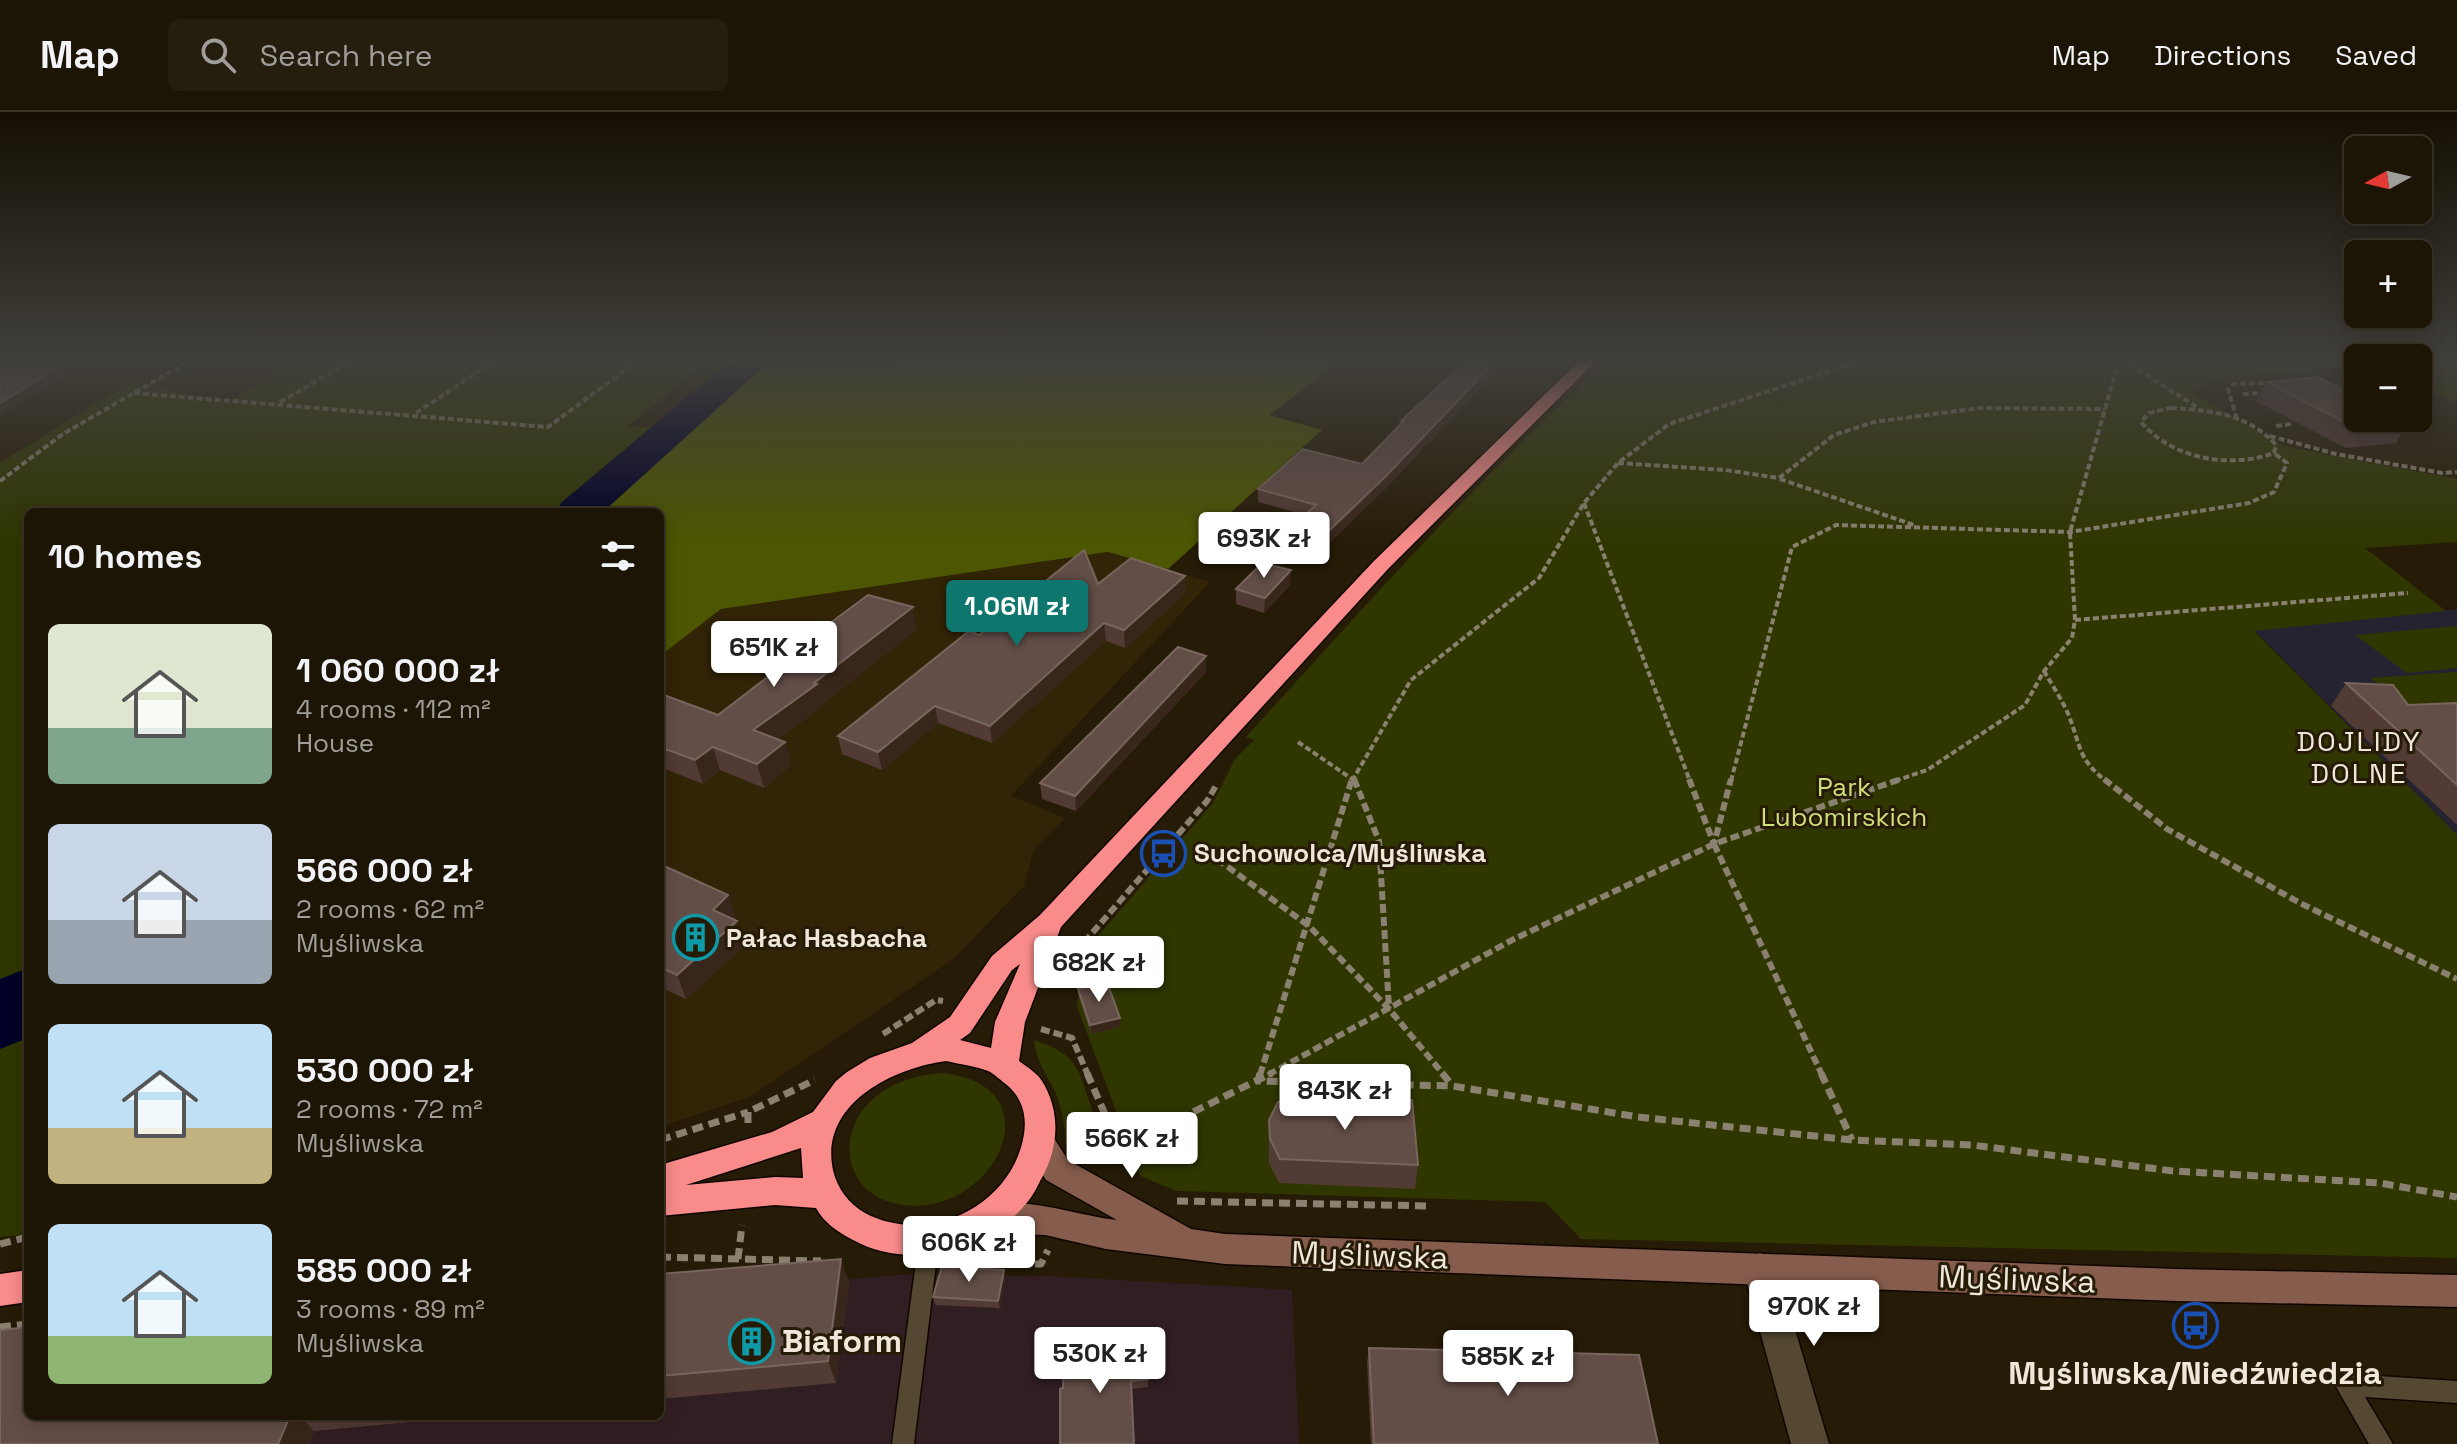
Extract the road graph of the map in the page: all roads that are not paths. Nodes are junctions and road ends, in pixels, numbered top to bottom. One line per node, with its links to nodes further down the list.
1 (1522, 422): 2 (highway)
2 (1050, 922): 3 (highway); 4 (highway)
3 (922, 1052): 4 (highway); 5 (highway)
4 (1004, 1063): 6 (highway)
5 (825, 1121): 7 (highway); 8 (highway)
6 (1041, 1145): 10 (highway); 11 (street, Myśliwska)
7 (664, 1178)
8 (823, 1194): 9 (highway); 12 (highway)
9 (664, 1202)
10 (986, 1219): 11 (street, Myśliwska); 12 (highway)
11 (1194, 1245): 13 (street, Myśliwska)
12 (928, 1251): 18 (lane)
13 (1760, 1269): 16 (street, Myśliwska); 19 (street)
14 (24, 1287): 15 (highway)
15 (0, 1290)
16 (2457, 1291)
17 (2457, 1392): 20 (lane)
18 (903, 1444)
19 (1810, 1444)
20 (2382, 1444)

